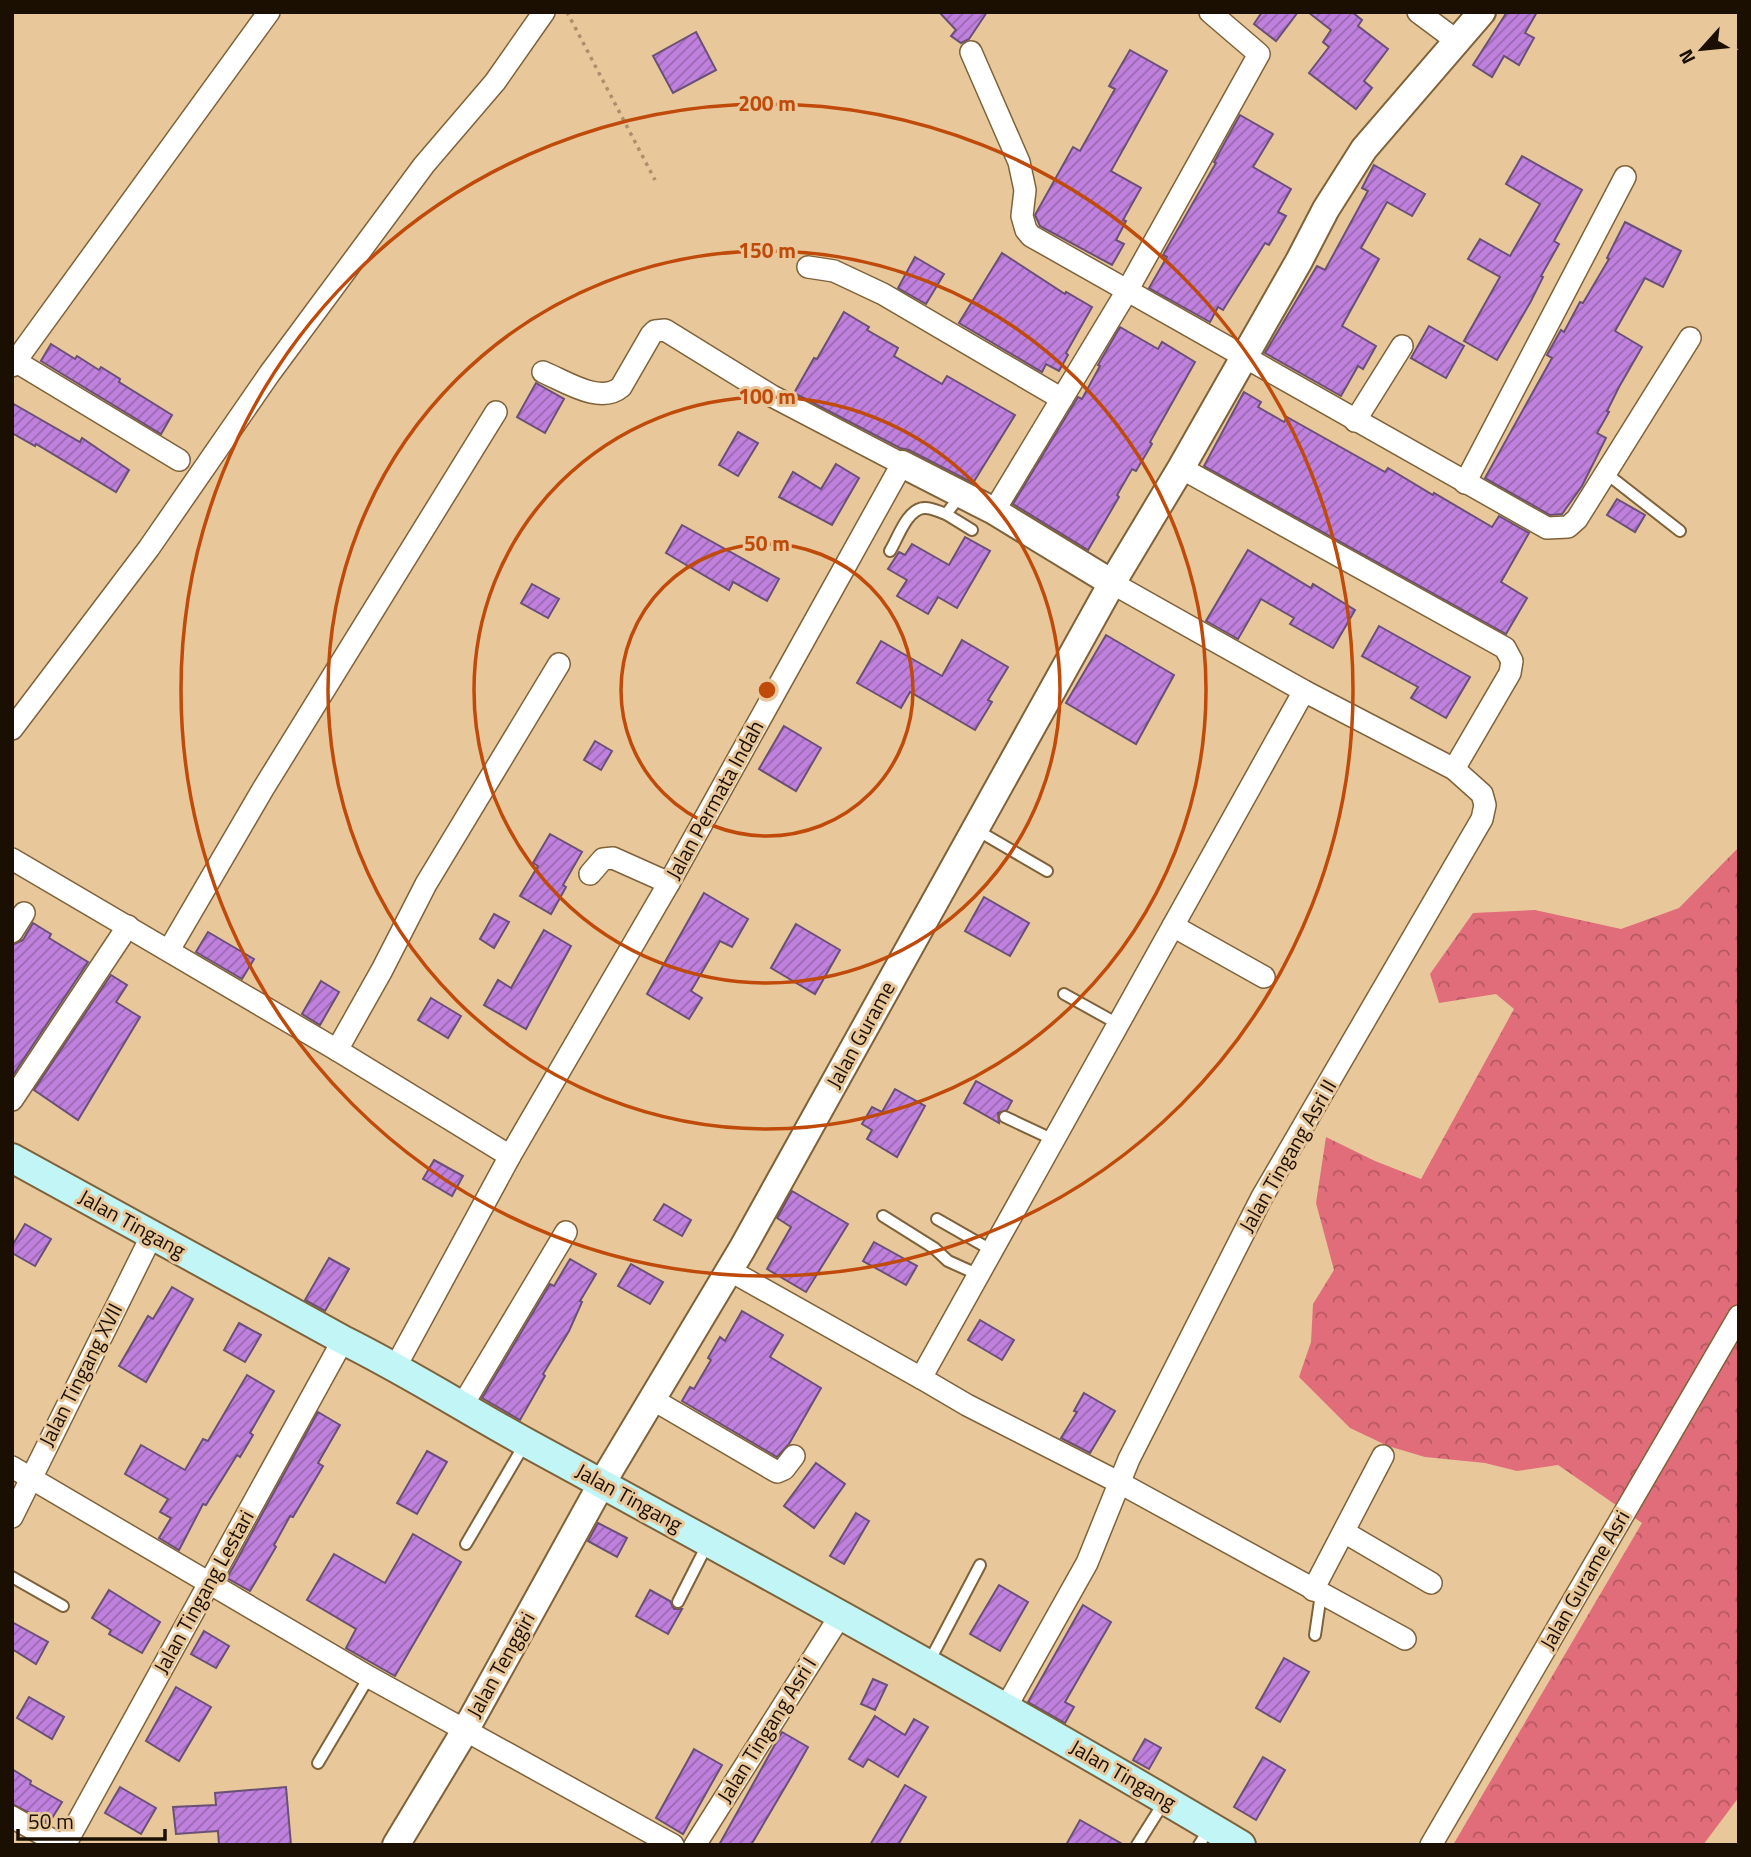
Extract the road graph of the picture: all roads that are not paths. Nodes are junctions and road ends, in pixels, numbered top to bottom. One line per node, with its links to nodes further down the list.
1 (269, 12): 14 (street)
2 (544, 12): 32 (street)
3 (1210, 12): 10 (street)
4 (1418, 12): 6 (street)
5 (1482, 12): 6 (street, Jalan Gurame)
6 (1457, 41): 13 (street, Jalan Gurame)
7 (971, 52): 10 (street)
8 (1625, 177): 23 (street)
9 (808, 267): 16 (street)
10 (1127, 290): 13 (street); 16 (street)
11 (1690, 338): 22 (street)
12 (1402, 346): 18 (street)
13 (1244, 356): 18 (street); 21 (street, Jalan Gurame)
14 (14, 363): 19 (street)
15 (543, 372): 20 (street)
16 (1062, 399): 25 (street)
17 (496, 412): 43 (street)
18 (1355, 421): 23 (street)
19 (179, 460)
20 (902, 464): 24 (street); 38 (street, Jalan Permata Indah)
21 (1181, 468): 29 (street, Jalan Gurame); 33 (street)
22 (1607, 474): 23 (street); 27 (lane)
23 (1465, 483)
24 (954, 504): 25 (street); 26 (lane); 28 (lane)
25 (994, 512): 29 (street)
26 (972, 530)
27 (1680, 531)
28 (890, 551)
29 (1112, 583): 31 (street, Jalan Tingang Asri II); 34 (street, Jalan Gurame)
30 (559, 664): 47 (street)
31 (1304, 691): 33 (street, Jalan Tingang Asri II); 41 (street)
32 (12, 729)
33 (1454, 769): 71 (street, Jalan Tingang Asri II)
34 (975, 829): 36 (lane); 58 (street, Jalan Gurame)
35 (12, 859): 40 (street)
36 (1047, 871)
37 (590, 874): 38 (street)
38 (669, 883): 51 (street, Jalan Permata Indah)
39 (24, 913): 42 (street)
40 (128, 926): 43 (street); 48 (street)
41 (1173, 926): 44 (street); 46 (street)
42 (12, 932)
43 (169, 950): 47 (street)
44 (1264, 977)
45 (1064, 994): 46 (lane)
46 (1118, 1024): 50 (street)
47 (337, 1050): 51 (street)
48 (12, 1100)
49 (1005, 1117): 50 (lane)
50 (1054, 1140): 57 (street)
51 (510, 1156): 62 (street, Jalan Permata Indah)
52 (12, 1158): 56 (main road, Jalan Tingang)
53 (883, 1216): 59 (lane)
54 (937, 1219): 57 (lane)
55 (566, 1232): 65 (street)
56 (152, 1235): 61 (main road, Jalan Tingang); 69 (street, Jalan Tingang XVII)
57 (993, 1251): 59 (street)
58 (729, 1270): 63 (street); 64 (street, Jalan Gurame)
59 (979, 1275): 63 (street)
60 (1739, 1316): 100 (street, Jalan Gurame Asri)
61 (343, 1340): 62 (main road, Jalan Tingang); 79 (street, Jalan Tingang Lestari)
62 (396, 1366): 65 (main road, Jalan Tingang)
63 (921, 1378): 71 (street)
64 (652, 1399): 67 (street); 70 (street, Jalan Gurame)
65 (462, 1406): 66 (main road, Jalan Tingang)
66 (526, 1442): 70 (main road, Jalan Tingang); 75 (lane)
67 (794, 1456)
68 (1383, 1457): 73 (street)
69 (21, 1473): 72 (street, Jalan Tingang XVII); 79 (street)
70 (602, 1483): 74 (main road, Jalan Tingang); 89 (street, Jalan Tenggiri)
71 (1119, 1483): 80 (street); 88 (street, Jalan Tingang Asri II)
72 (12, 1517)
73 (1344, 1532): 78 (street); 80 (street)
74 (708, 1542): 81 (lane); 83 (main road, Jalan Tingang)
75 (466, 1544)
76 (980, 1565): 86 (lane)
77 (12, 1577): 82 (lane)
78 (1431, 1583)
79 (209, 1584): 87 (street); 95 (street, Jalan Tingang Lestari)
80 (1317, 1592): 84 (lane); 85 (street)
81 (678, 1602)
82 (63, 1606)
83 (839, 1616): 86 (main road, Jalan Tingang); 97 (street, Jalan Tingang Asri I)
84 (1315, 1635)
85 (1405, 1639)
86 (928, 1665): 88 (main road, Jalan Tingang)
87 (369, 1677): 89 (street); 90 (lane)
88 (1005, 1709): 91 (main road, Jalan Tingang)
89 (466, 1729): 94 (street); 96 (street, Jalan Tenggiri)
90 (318, 1762)
91 (1166, 1800): 93 (main road, Jalan Tingang); 98 (lane)
92 (12, 1817): 95 (street)
93 (1205, 1835): 99 (main road, Jalan Tingang)
94 (663, 1842)
95 (63, 1845)
96 (396, 1845)
97 (695, 1845)
98 (1137, 1845)
99 (1241, 1845)
100 (1431, 1845)

